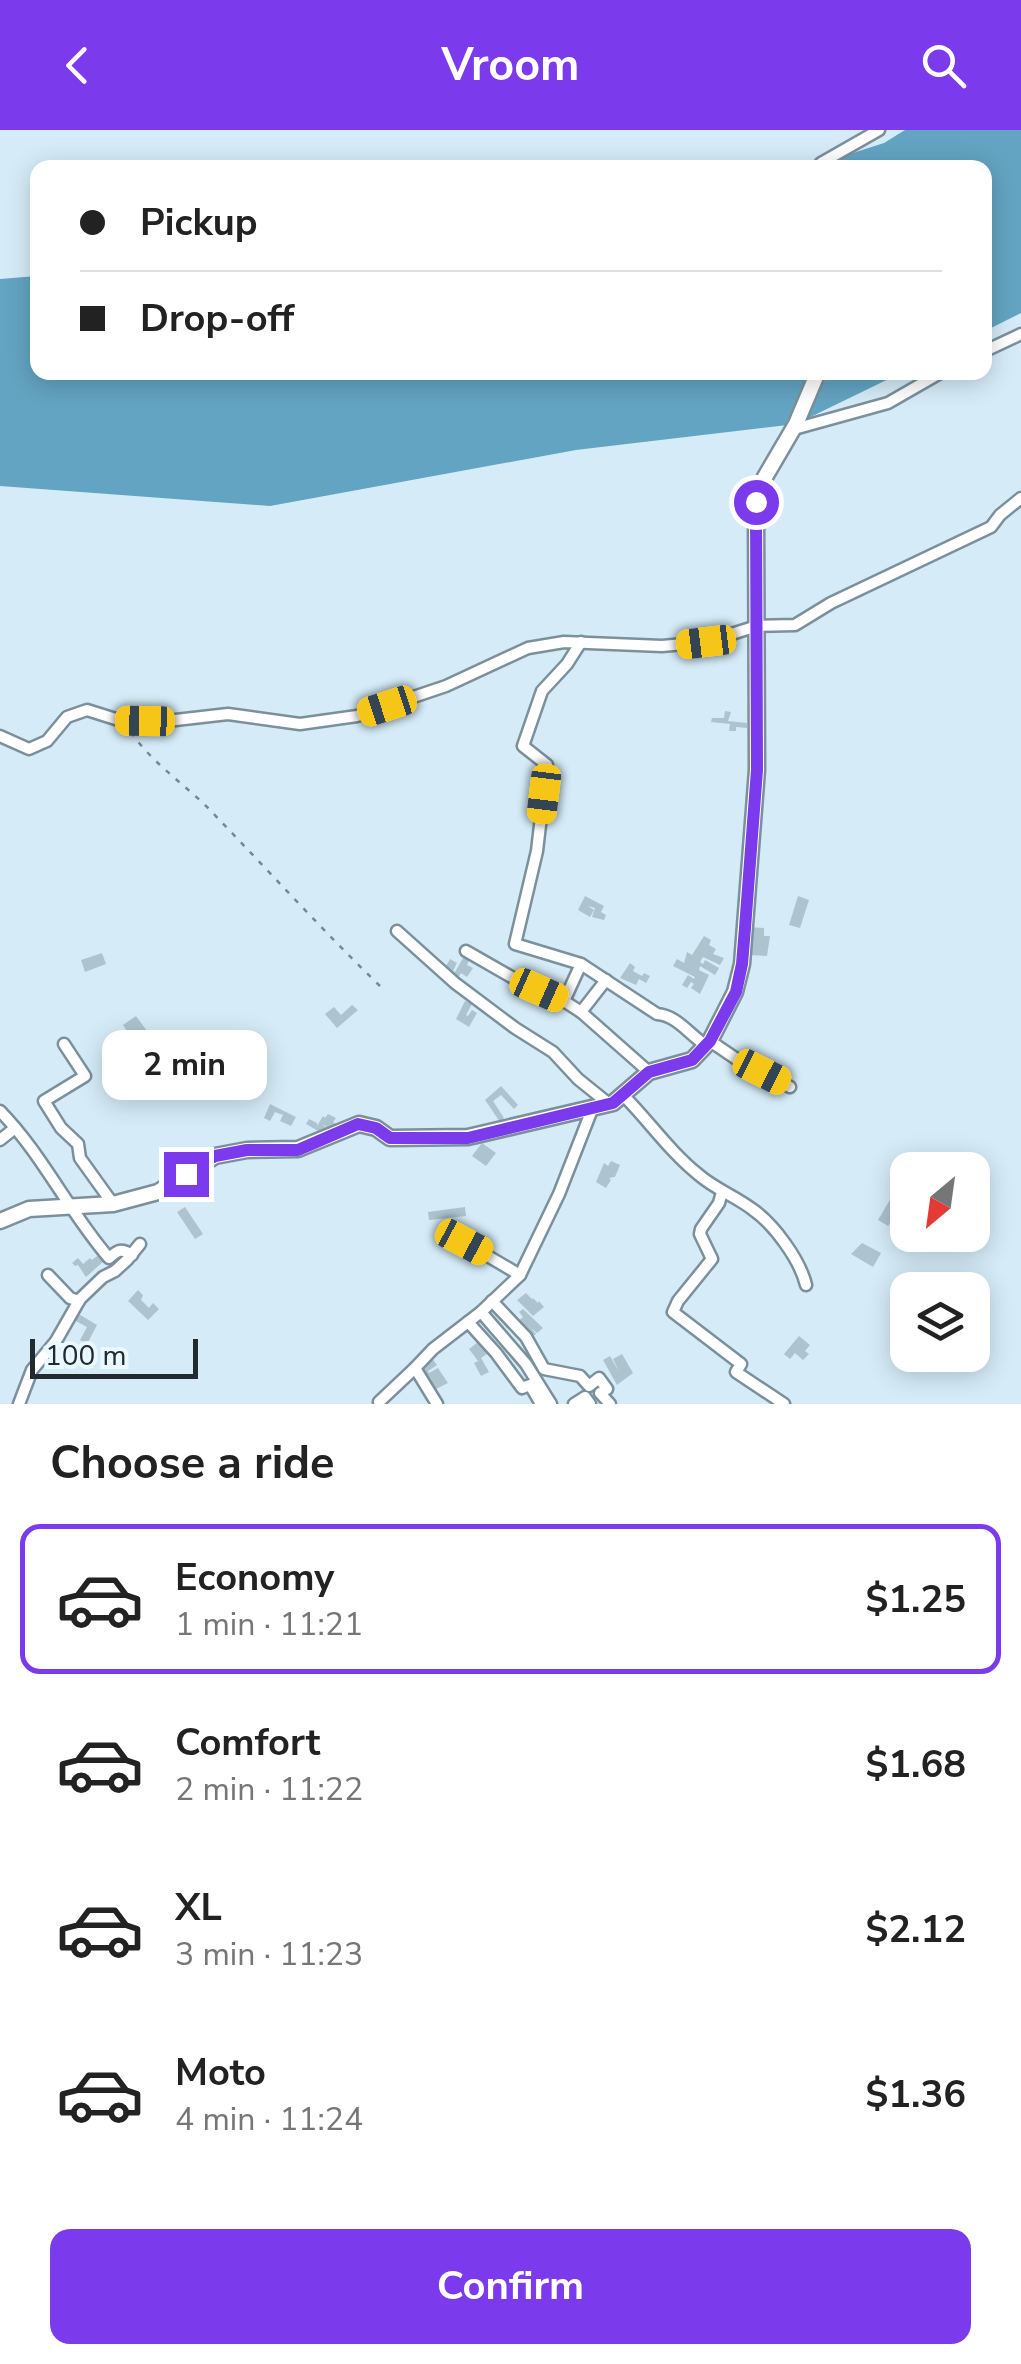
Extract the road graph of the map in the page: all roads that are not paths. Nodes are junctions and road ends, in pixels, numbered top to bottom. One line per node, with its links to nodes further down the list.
1 (878, 130): 2 (street)
2 (826, 160)
3 (1021, 334): 4 (street)
4 (992, 348)
5 (814, 380): 7 (street)
6 (928, 380): 7 (street)
7 (793, 429): 9 (street)
8 (1021, 498): 9 (street)
9 (757, 626): 10 (street); 18 (street)
10 (581, 642): 11 (street); 14 (street)
11 (0, 736)
12 (397, 931): 23 (street)
13 (466, 951): 16 (street)
14 (581, 964): 15 (street); 16 (street)
15 (606, 980): 17 (street); 18 (street)
16 (564, 1001): 17 (street)
17 (581, 1012): 20 (street)
18 (710, 1041): 20 (street); 21 (street)
19 (64, 1044): 28 (street)
20 (649, 1072): 22 (street)
21 (790, 1087)
22 (623, 1094): 23 (street); 27 (street)
23 (601, 1106): 28 (street); 34 (street)
24 (0, 1110): 25 (street)
25 (15, 1128): 26 (street); 32 (street)
26 (0, 1140)
27 (722, 1192): 35 (street); 49 (street)
28 (114, 1204): 29 (street)
29 (0, 1221)
30 (464, 1242): 34 (street)
31 (140, 1244): 32 (street)
32 (132, 1254): 37 (street)
33 (48, 1275): 37 (street)
34 (520, 1275): 36 (street)
35 (806, 1285)
36 (492, 1301): 38 (street); 48 (street)
37 (79, 1302): 42 (street)
38 (481, 1312): 39 (street); 45 (street)
39 (468, 1322): 40 (street); 44 (street)
40 (415, 1368): 41 (street); 43 (street)
41 (379, 1402)
42 (19, 1404)
43 (436, 1404)
44 (541, 1404)
45 (551, 1404)
46 (574, 1404): 47 (street)
47 (590, 1404)
48 (610, 1404)
49 (784, 1404)

